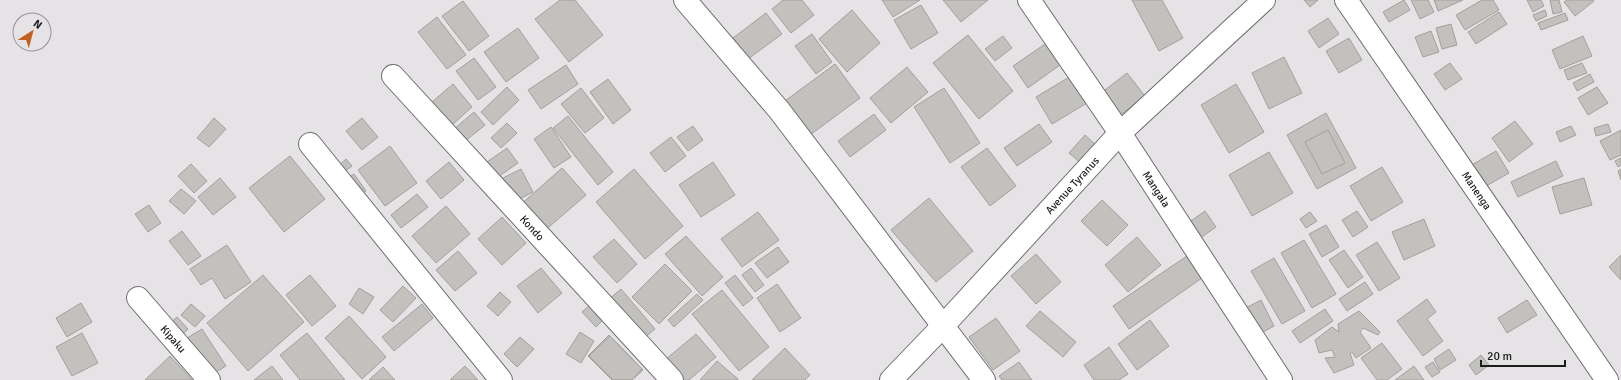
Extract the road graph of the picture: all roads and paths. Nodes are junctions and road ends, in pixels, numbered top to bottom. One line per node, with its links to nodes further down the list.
1 (685, 0): 9 (street)
2 (1029, 0): 6 (street, Mangala)
3 (1264, 0): 6 (street, Avenue Tyranus)
4 (1346, 0): 16 (street, Manenga)
5 (393, 76): 12 (street, Kondo)
6 (1120, 133): 9 (street, Avenue Tyranus); 15 (street, Mangala)
7 (310, 144): 11 (street)
8 (138, 298): 10 (street, Kipaku)
9 (943, 326): 13 (street, Avenue Tyranus); 14 (street)
10 (209, 380)
11 (501, 380)
12 (672, 380)
13 (891, 380)
14 (984, 380)
15 (1281, 380)
16 (1607, 380)

